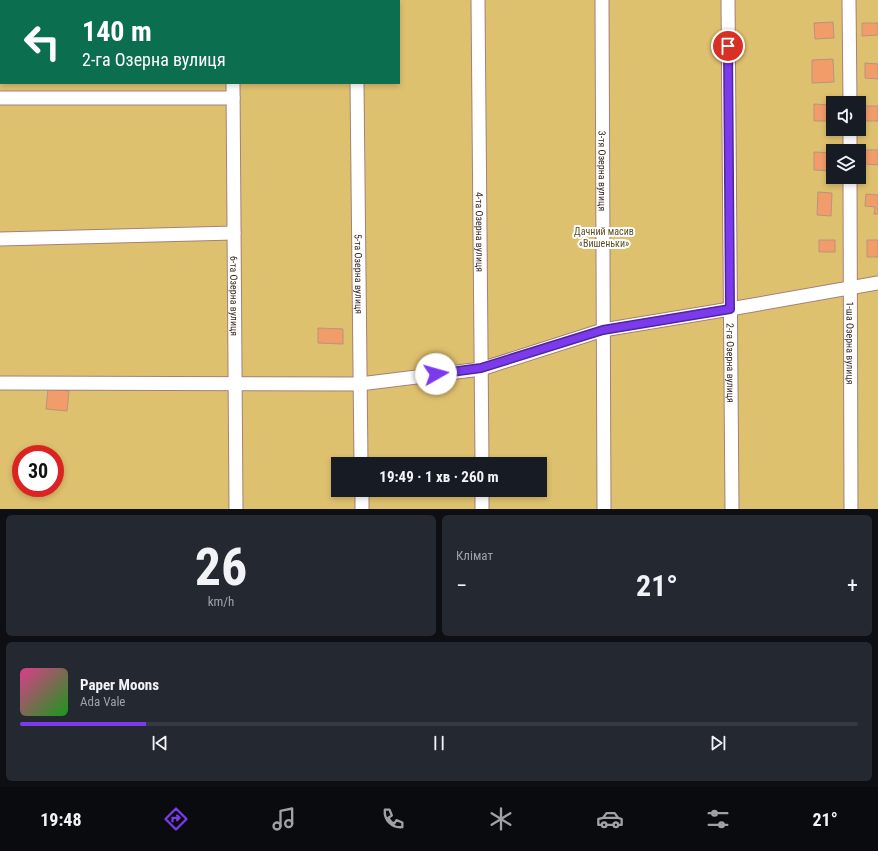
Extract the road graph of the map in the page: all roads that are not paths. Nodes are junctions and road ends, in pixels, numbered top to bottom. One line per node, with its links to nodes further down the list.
1 (478, 0): 17 (street, 4-та Озерна вулиця)
2 (602, 0): 16 (street, 3-тя Озерна вулиця)
3 (728, 0): 15 (street, 2-га Озерна вулиця)
4 (849, 0): 7 (street)
5 (233, 84): 9 (street, 6-та Озерна вулиця)
6 (357, 84): 20 (street, 5-та Озерна вулиця)
7 (850, 96)
8 (0, 98): 9 (street)
9 (233, 98): 11 (street, 6-та Озерна вулиця)
10 (850, 184): 14 (street, 1-ша Озерна вулиця)
11 (234, 233): 12 (street); 19 (street, 6-та Озерна вулиця)
12 (0, 239)
13 (878, 283): 14 (street)
14 (850, 288): 15 (street); 30 (street, 1-ша Озерна вулиця)
15 (730, 309): 16 (street); 29 (street, 2-га Озерна вулиця)
16 (603, 330): 17 (street); 28 (street, 3-тя Озерна вулиця)
17 (481, 368): 20 (street); 22 (street, 4-та Озерна вулиця)
18 (0, 383): 19 (street)
19 (235, 383): 20 (street); 25 (street, 6-та Озерна вулиця)
20 (360, 384): 21 (street, 5-та Озерна вулиця)
21 (361, 457)
22 (482, 457)
23 (362, 497): 26 (street)
24 (482, 497): 27 (street)
25 (236, 509)
26 (362, 509)
27 (482, 509)
28 (604, 509)
29 (732, 509)
30 (851, 509)

